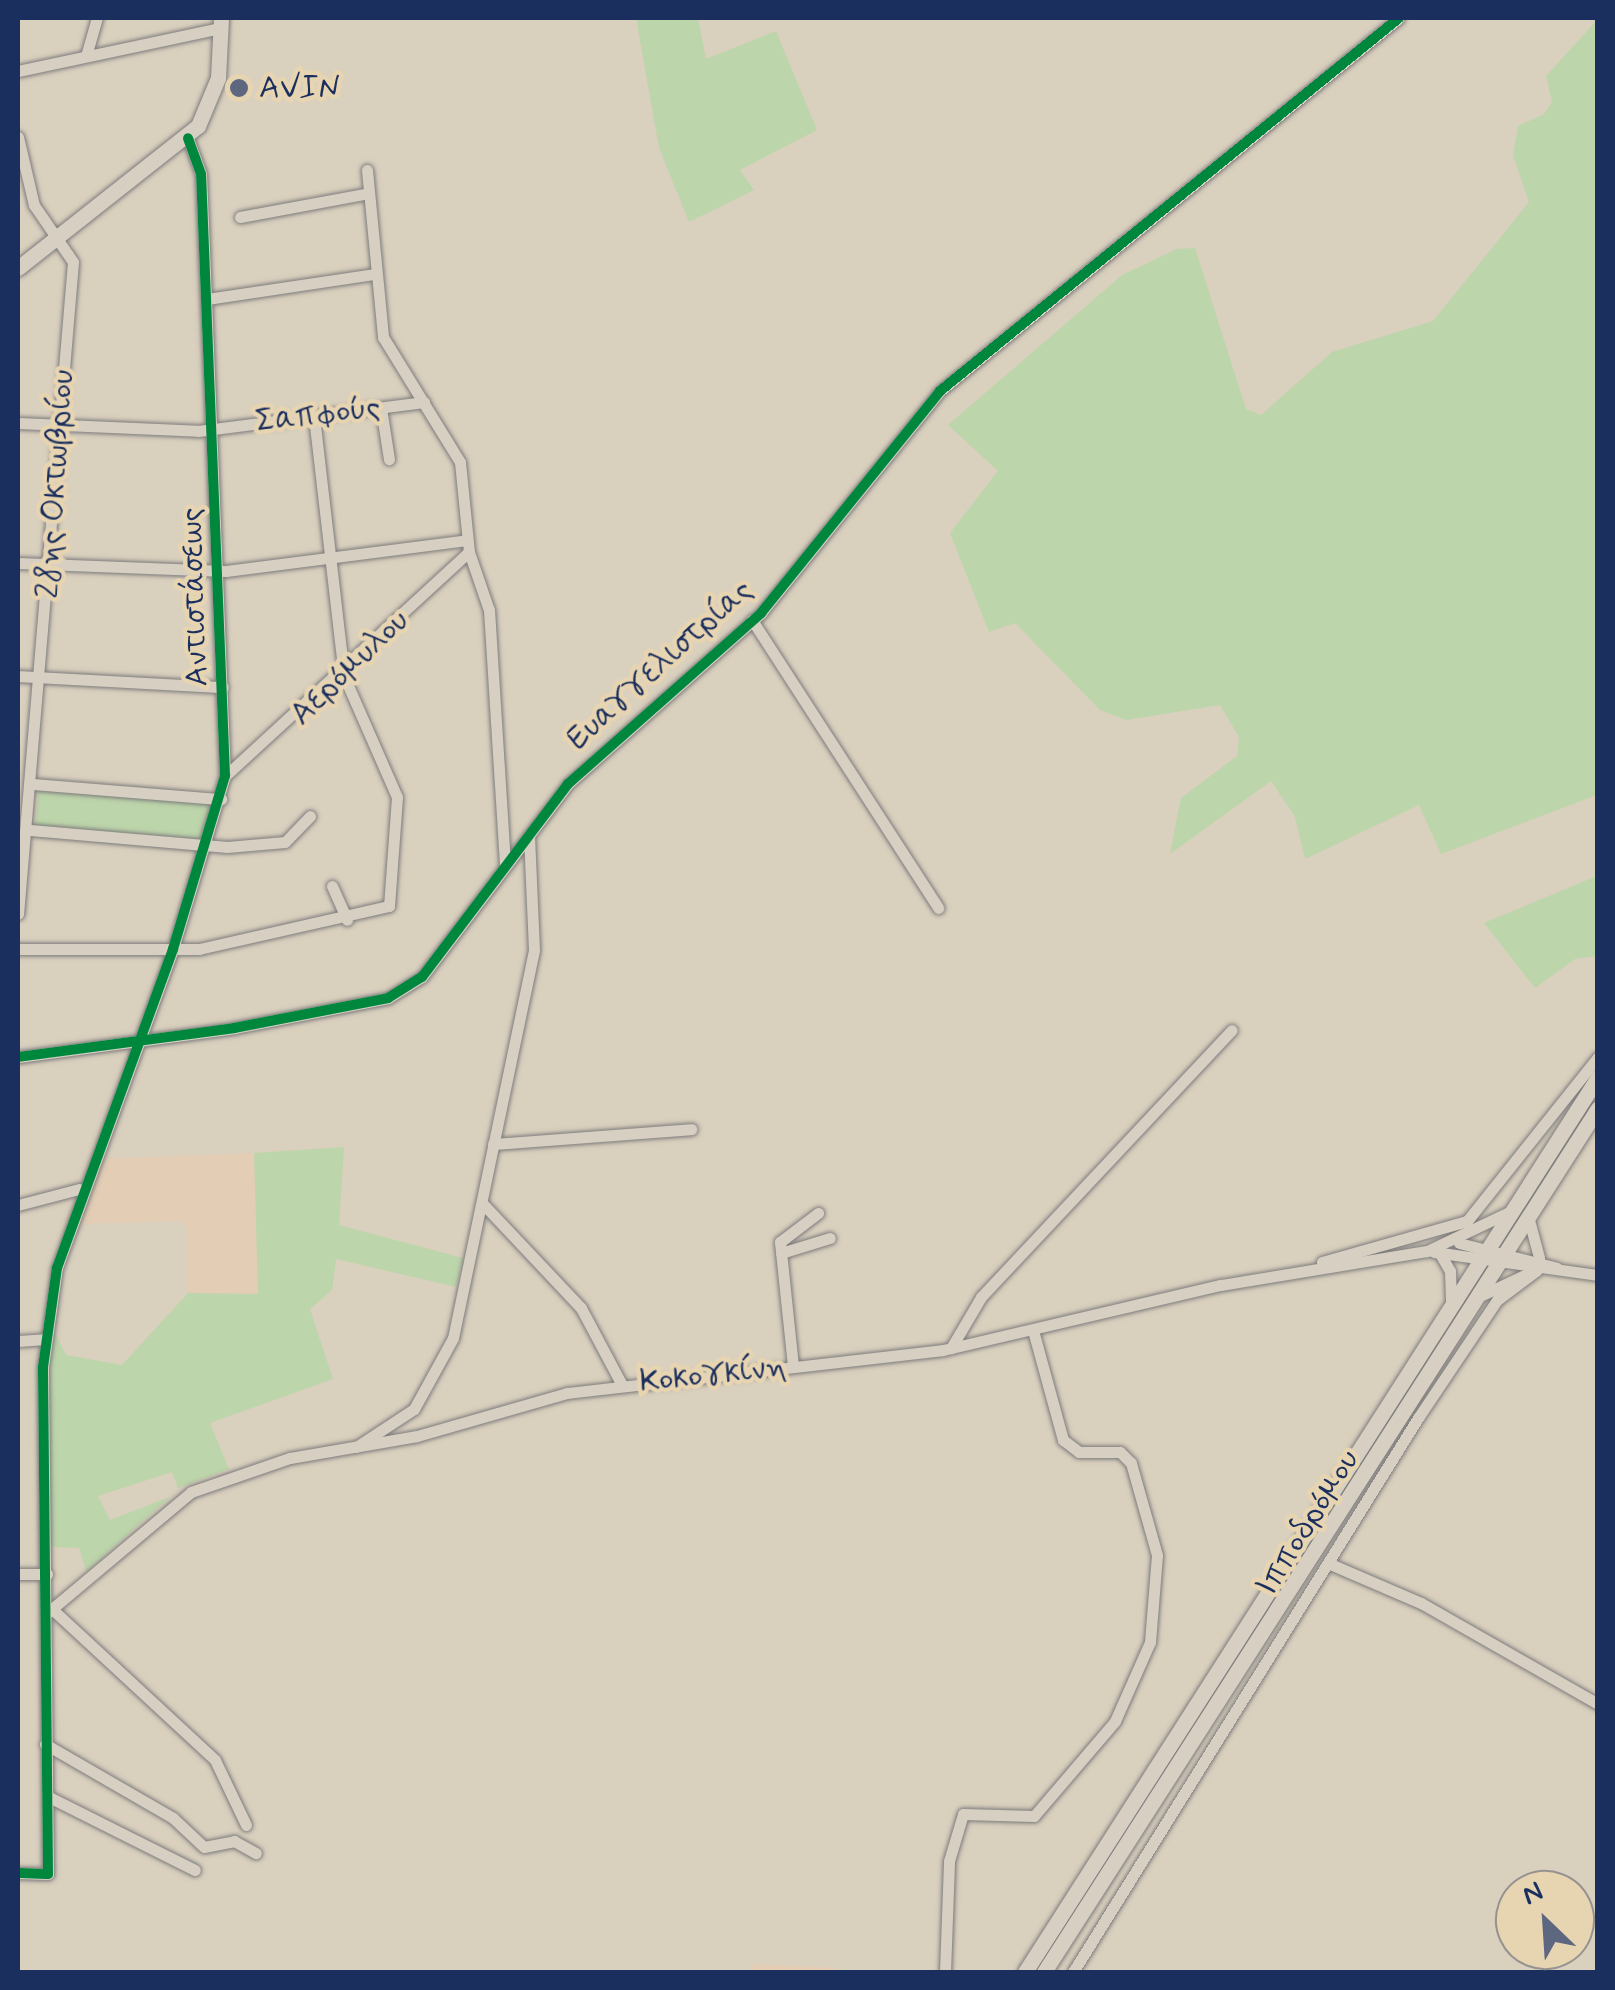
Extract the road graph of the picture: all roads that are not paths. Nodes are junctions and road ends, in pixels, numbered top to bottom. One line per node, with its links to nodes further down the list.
1 (97, 18): 4 (street)
2 (1399, 18): 27 (street, Ευαγγελιστρίας)
3 (221, 23): 4 (street); 7 (main road)
4 (86, 56): 5 (street)
5 (18, 71)
6 (18, 137): 11 (street, 28ης Οκτωβρίου)
7 (188, 138): 11 (main road); 14 (street, Αντιστάσεως)
8 (366, 170): 9 (street)
9 (369, 193): 10 (street); 13 (street)
10 (240, 216)
11 (58, 239): 12 (main road); 19 (street, 28ης Οκτωβρίου)
12 (18, 268)
13 (375, 274): 14 (street); 15 (street)
14 (208, 298): 20 (street, Αντιστάσεως)
15 (424, 402): 16 (street, Σαπφούς); 22 (street)
16 (381, 408): 17 (street, Σαπφούς); 21 (street)
17 (314, 416): 20 (street, Σαπφούς); 23 (street)
18 (18, 423): 19 (street, Σαπφούς)
19 (62, 425): 20 (street, Σαπφούς); 25 (street, 28ης Οκτωβρίου)
20 (214, 428): 26 (street, Αντιστάσεως)
21 (390, 459)
22 (468, 546): 23 (street); 29 (street, Αερόμυλου); 41 (street)
23 (326, 558): 26 (street); 29 (street)
24 (18, 563): 25 (street)
25 (50, 565): 26 (street); 30 (street, 28ης Οκτωβρίου)
26 (218, 571): 31 (street, Αντιστάσεως)
27 (752, 620): 39 (street, Ευαγγελιστρίας); 43 (street)
28 (18, 676): 30 (street)
29 (344, 676): 32 (street, Αερόμυλου); 45 (street)
30 (41, 678): 31 (street); 33 (street, 28ης Οκτωβρίου)
31 (223, 687): 32 (street, Αντιστάσεως)
32 (225, 776): 34 (street, Αντιστάσεως)
33 (33, 784): 34 (street); 36 (street, 28ης Οκτωβρίου)
34 (220, 799): 40 (street, Αντιστάσεως)
35 (18, 811): 36 (street)
36 (32, 811): 38 (street, 28ης Οκτωβρίου)
37 (310, 816): 40 (street)
38 (30, 830): 40 (street); 44 (street, 28ης Οκτωβρίου)
39 (529, 835): 41 (street, Ευαγγελιστρίας); 55 (street)
40 (207, 845): 47 (street, Αντιστάσεως)
41 (505, 865): 49 (street, Ευαγγελιστρίας)
42 (332, 886): 45 (street)
43 (938, 908)
44 (18, 914)
45 (347, 920): 47 (street)
46 (18, 949): 47 (street)
47 (174, 949): 49 (street, Αντιστάσεως)
48 (1232, 1030): 76 (street)
49 (133, 1042): 50 (street, Ευαγγελιστρίας); 56 (street, Αντιστάσεως)
50 (18, 1057)
51 (1598, 1057): 69 (street)
52 (1598, 1076): 59 (main road, Ιπποδρόμου)
53 (1598, 1108): 60 (main road, Ιπποδρόμου)
54 (692, 1129): 55 (street)
55 (493, 1144): 58 (street)
56 (79, 1189): 57 (street); 74 (street, Αντιστάσεως)
57 (18, 1205)
58 (484, 1205): 78 (street); 79 (street)
59 (1516, 1205): 63 (street); 65 (main road, Ιπποδρόμου)
60 (1533, 1209): 67 (main road, Ιπποδρόμου); 68 (street)
61 (818, 1213): 66 (street)
62 (830, 1238): 66 (street)
63 (1454, 1243): 64 (street); 65 (street)
64 (1433, 1252): 65 (street); 69 (street, Κοκογκίνη); 72 (street)
65 (1485, 1252): 67 (street); 72 (main road, Ιπποδρόμου)
66 (781, 1253): 77 (street)
67 (1503, 1256): 68 (street); 71 (main road, Ιπποδρόμου)
68 (1539, 1266): 70 (street); 71 (street); 80 (street)
69 (1304, 1270): 73 (street, Κοκογκίνη)
70 (1598, 1275)
71 (1473, 1302): 93 (main road, Ιπποδρόμου)
72 (1450, 1305): 92 (main road, Ιπποδρόμου)
73 (1033, 1330): 76 (street, Κοκογκίνη); 91 (street)
74 (45, 1339): 75 (street); 82 (street, Αντιστάσεως)
75 (18, 1341)
76 (951, 1348): 77 (street, Κοκογκίνη)
77 (793, 1366): 78 (street, Κοκογκίνη)
78 (622, 1385): 79 (street, Κοκογκίνη)
79 (356, 1447): 83 (street, Κοκογκίνη)
80 (1328, 1563): 84 (street); 94 (street)
81 (18, 1574): 82 (street)
82 (47, 1574): 83 (street, Αντιστάσεως)
83 (50, 1611): 85 (street, Αντιστάσεως); 87 (street)
84 (1598, 1704)
85 (45, 1744): 86 (street, Αντιστάσεως); 88 (street)
86 (49, 1797): 89 (street); 90 (street, Αντιστάσεως)
87 (246, 1824)
88 (256, 1853)
89 (195, 1870)
90 (18, 1873)
91 (945, 1972)
92 (1025, 1972)
93 (1044, 1972)
94 (1073, 1972)

